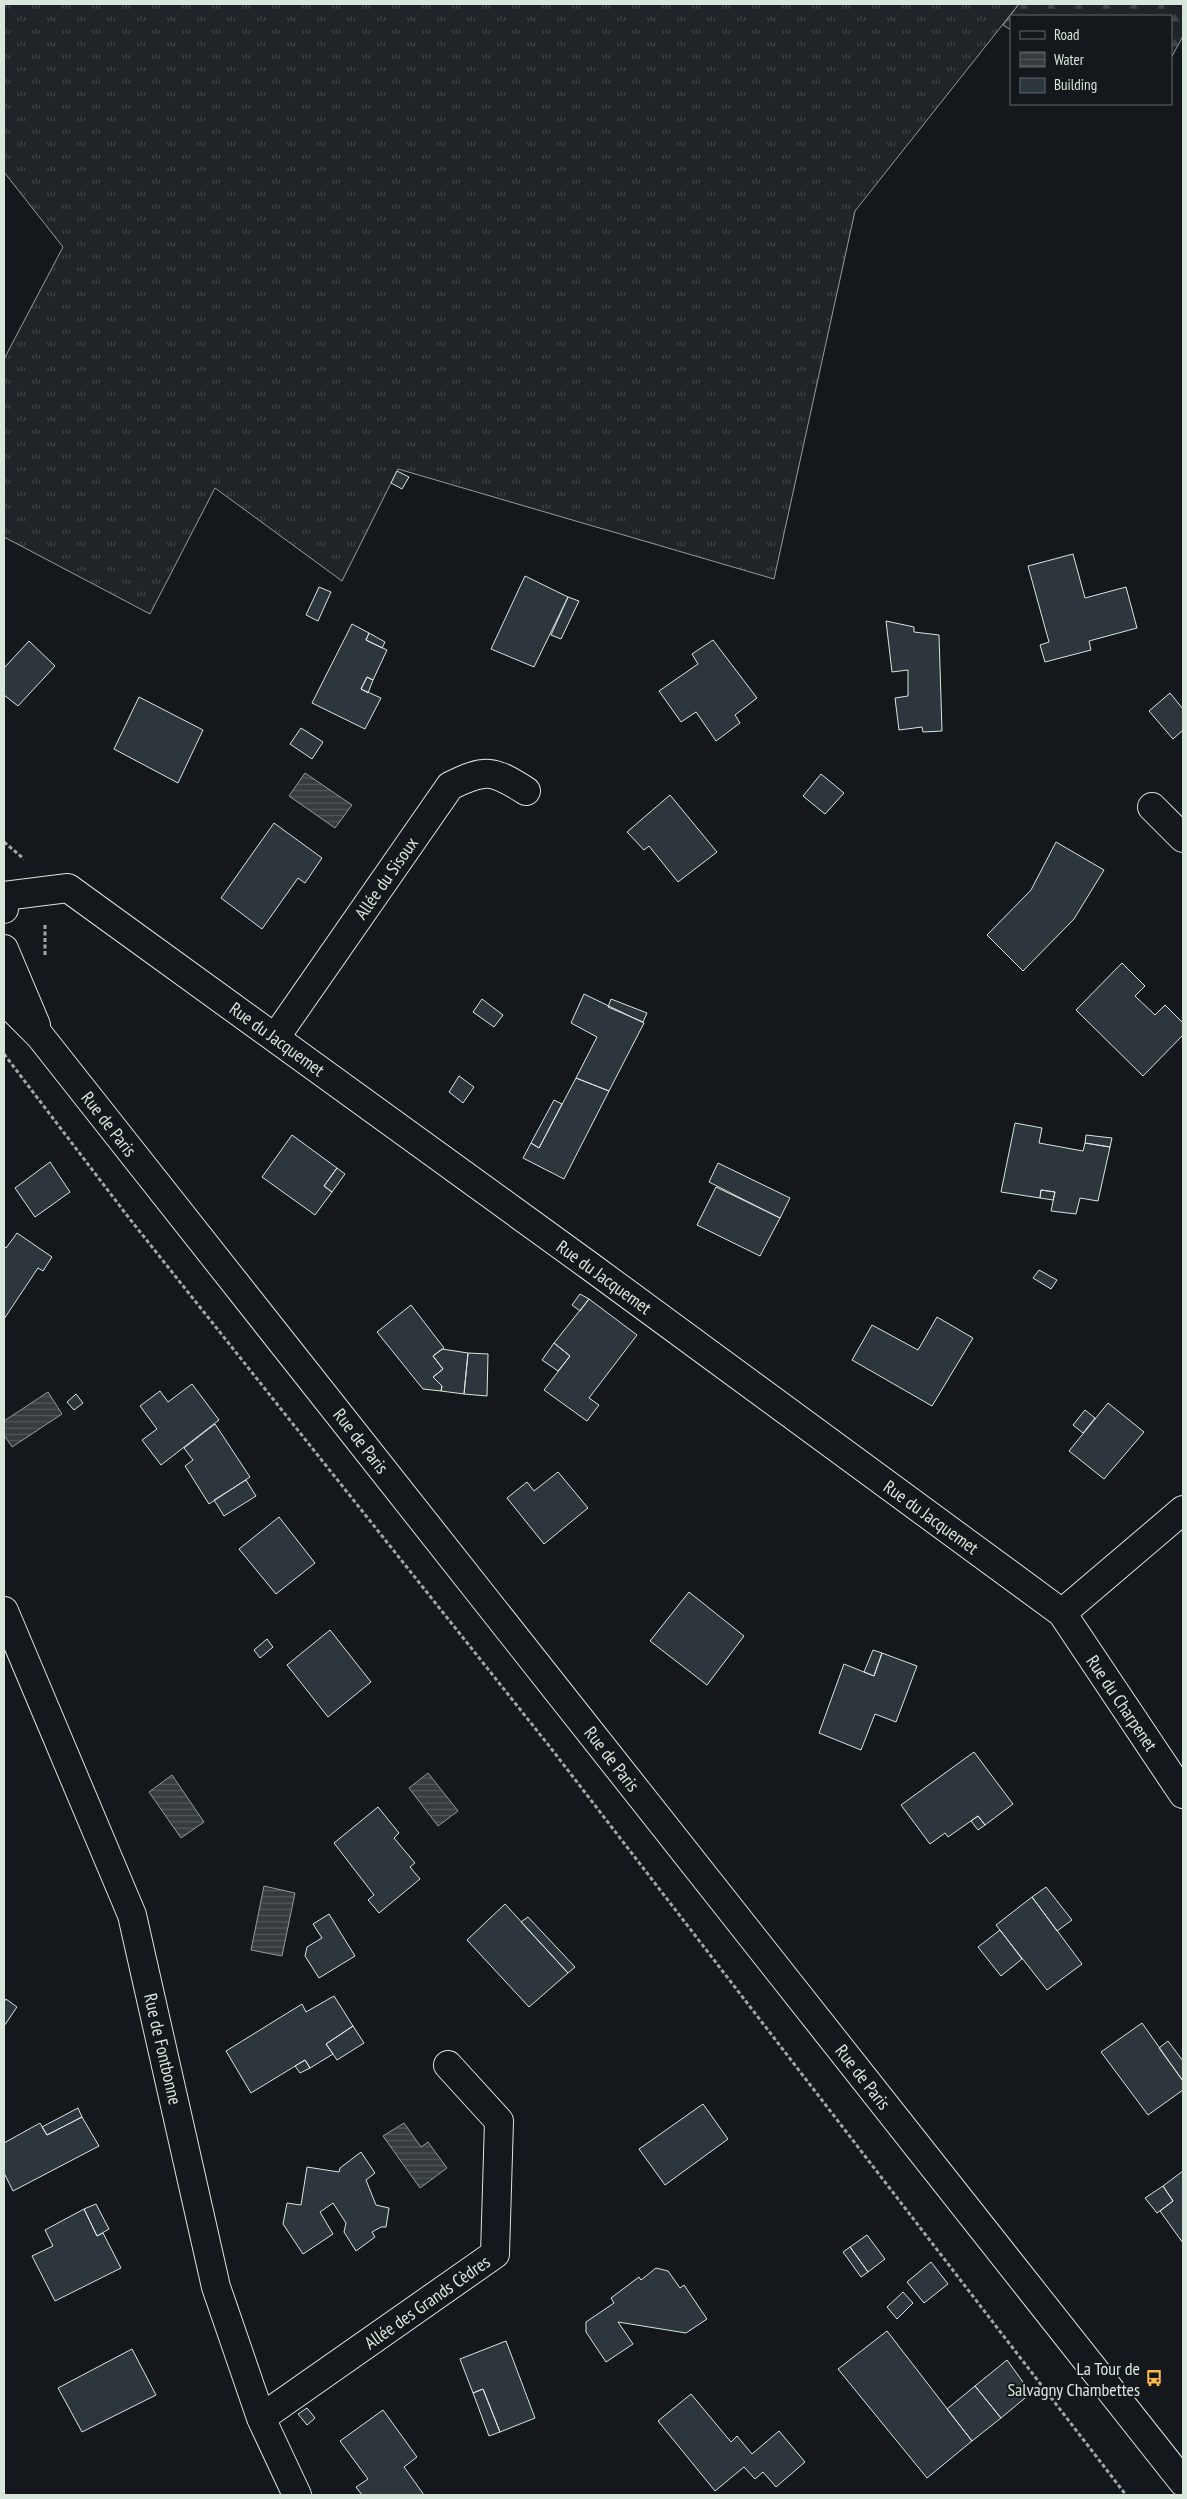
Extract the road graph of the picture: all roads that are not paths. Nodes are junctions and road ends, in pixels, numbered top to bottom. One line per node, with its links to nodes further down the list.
1 (526, 791): 10 (street, Allée du Sisoux)
2 (1152, 807): 3 (street)
3 (1183, 838)
4 (4, 896): 10 (street, Rue du Jacquemet)
5 (4, 902): 6 (street)
6 (4, 909)
7 (4, 949): 9 (street, Rue de Paris)
8 (4, 1000): 9 (street, Rue de Paris)
9 (40, 1036): 17 (street, Rue de Paris)
10 (275, 1038): 13 (street, Rue du Jacquemet)
11 (1183, 1510): 13 (street)
12 (4, 1611): 16 (street, Rue de Fontbonne)
13 (1062, 1613): 14 (street, Rue du Charpenet)
14 (1183, 1794)
15 (448, 2065): 16 (street, Allée des Grands Cèdres)
16 (261, 2418): 18 (street, Rue de Fontbonne)
17 (1183, 2482)
18 (297, 2495)

